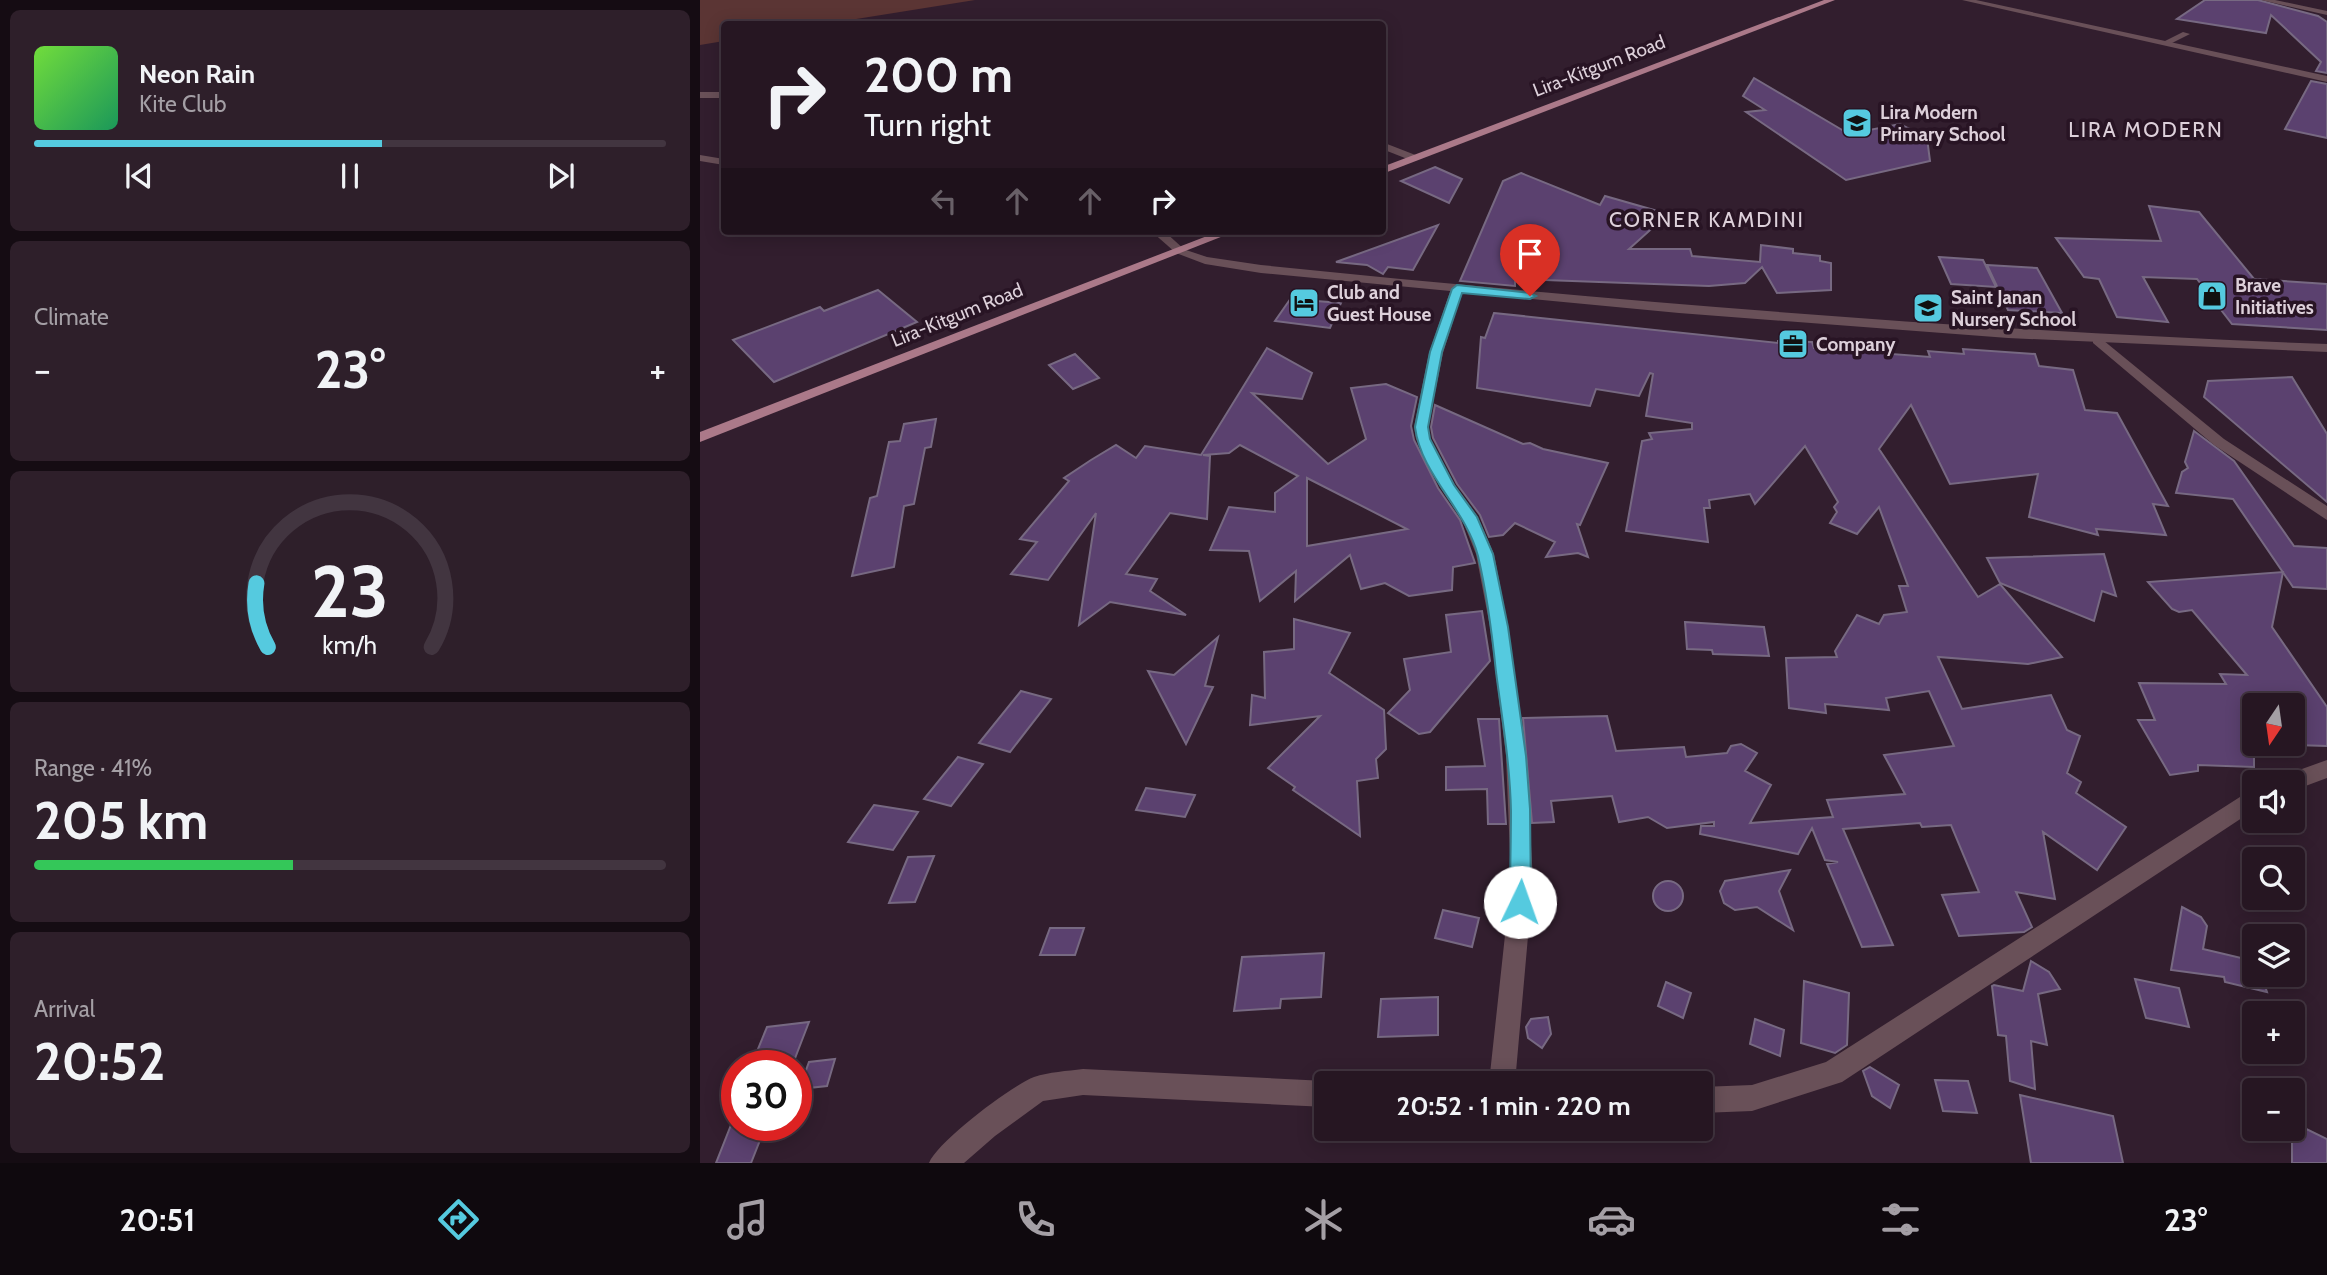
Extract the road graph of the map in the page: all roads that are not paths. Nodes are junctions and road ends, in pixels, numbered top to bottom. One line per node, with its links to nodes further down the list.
1 (1830, 0): 12 (main road, Lira-Kitgum Road)
2 (1966, 0): 6 (street)
3 (2265, 0): 4 (street)
4 (2327, 13)
5 (2186, 34): 6 (street)
6 (2165, 43): 7 (street)
7 (2327, 79)
8 (700, 95): 9 (street)
9 (721, 95)
10 (1386, 147): 12 (street)
11 (700, 158): 13 (street)
12 (1415, 158): 14 (main road, Lira-Kitgum Road)
13 (721, 162)
14 (1386, 169)
15 (1162, 235): 17 (street)
16 (1220, 235): 17 (main road, Lira-Kitgum Road)
17 (1180, 251): 18 (street); 21 (main road, Lira-Kitgum Road)
18 (1457, 289): 19 (street); 26 (street)
19 (2098, 340): 20 (street); 22 (street)
20 (2327, 348)
21 (700, 438)
22 (2327, 514)
23 (2327, 769): 24 (street)
24 (2305, 777)
25 (2242, 807): 28 (street)
26 (1503, 1071)
27 (1314, 1093): 29 (street)
28 (1713, 1102)
29 (943, 1163)

